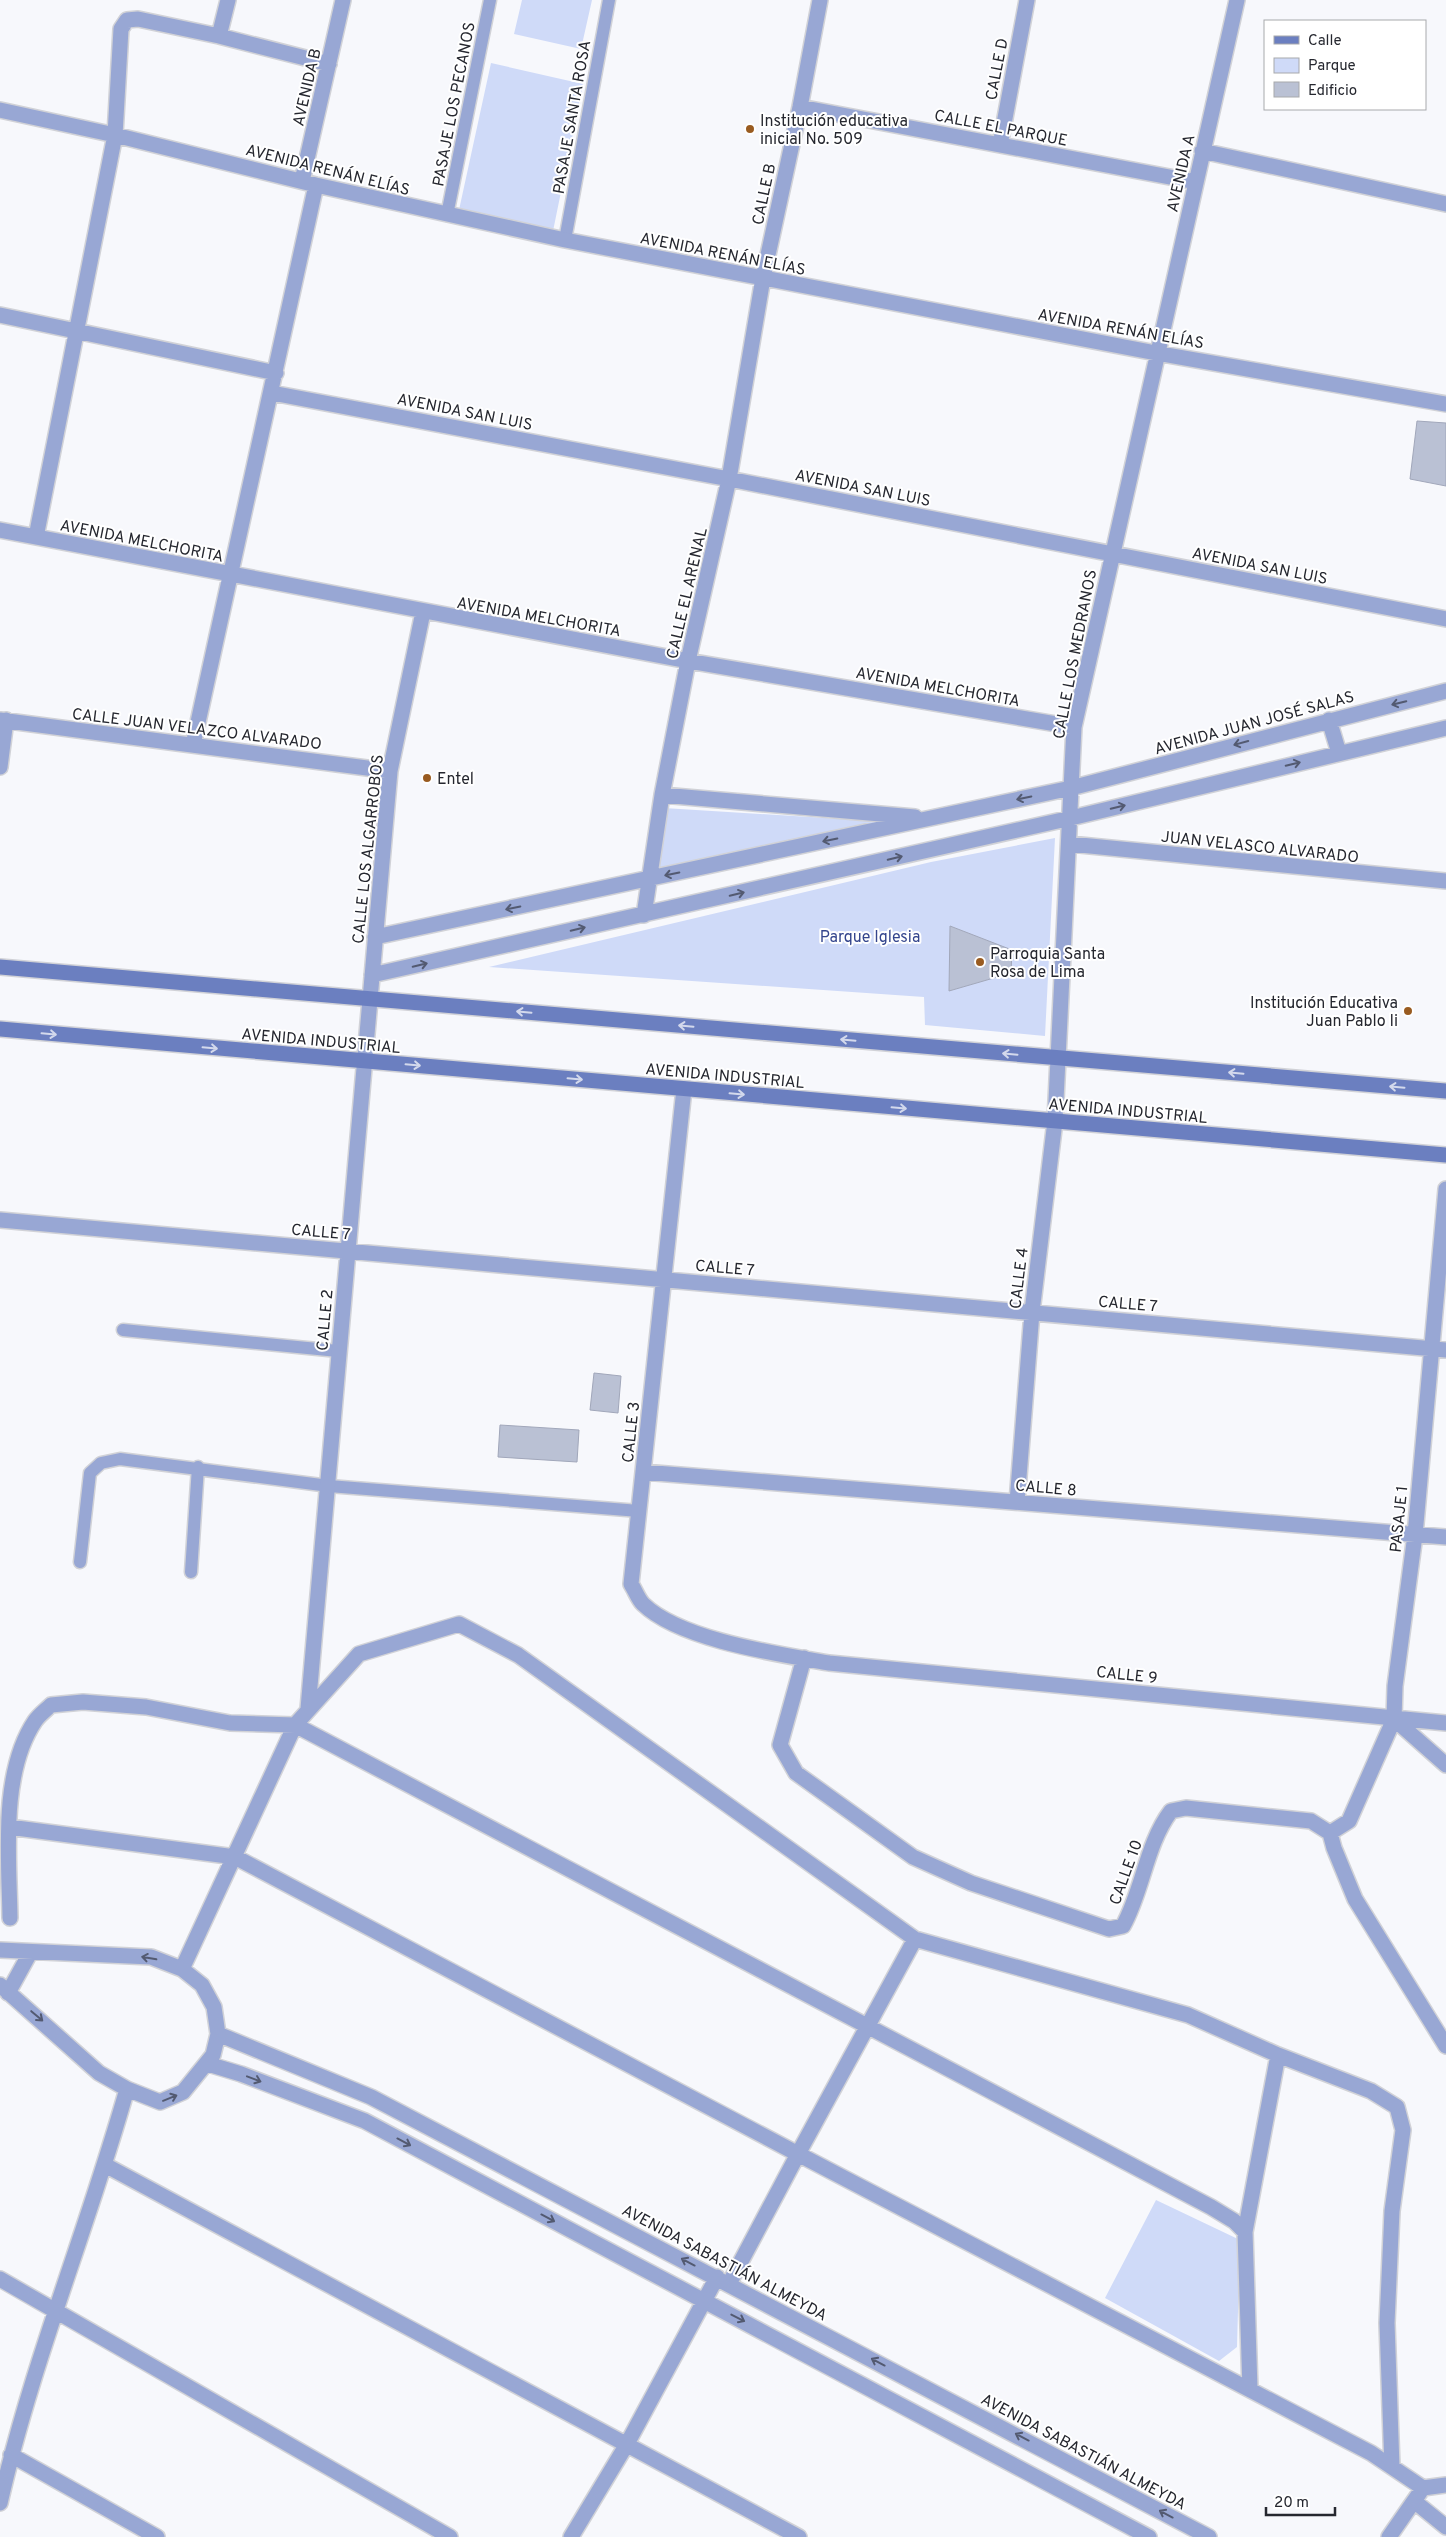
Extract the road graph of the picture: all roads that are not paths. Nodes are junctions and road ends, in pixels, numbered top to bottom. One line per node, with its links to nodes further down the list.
1 (228, 0): 8 (street)
2 (343, 0): 9 (street, AVENIDA B)
3 (490, 0): 18 (lane, PASAJE LOS PECANOS)
4 (609, 0): 19 (lane, PASAJE SANTA ROSA)
5 (820, 0): 10 (street, CALLE B)
6 (1027, 0): 13 (street, CALLE D)
7 (1237, 0): 14 (street, AVENIDA A)
8 (218, 36): 9 (street); 12 (street)
9 (329, 64): 16 (street, AVENIDA B)
10 (800, 107): 13 (street, CALLE EL PARQUE); 20 (street, CALLE B)
11 (0, 110): 12 (street, AVENIDA RENÁN ELÍAS)
12 (115, 135): 16 (street, AVENIDA RENÁN ELÍAS); 22 (street)
13 (1000, 145): 15 (street, CALLE EL PARQUE)
14 (1202, 151): 15 (street, AVENIDA A); 17 (street)
15 (1196, 182): 23 (street, AVENIDA A)
16 (309, 183): 18 (street, AVENIDA RENÁN ELÍAS); 24 (street, AVENIDA B)
17 (1446, 204)
18 (447, 215): 19 (street, AVENIDA RENÁN ELÍAS)
19 (564, 240): 20 (street, AVENIDA RENÁN ELÍAS)
20 (763, 278): 23 (street, AVENIDA RENÁN ELÍAS); 27 (street, CALLE EL ARENAL)
21 (0, 315): 22 (street)
22 (76, 330): 24 (street); 29 (street)
23 (1156, 353): 26 (street, AVENIDA RENÁN ELÍAS); 30 (street, CALLE LOS MEDRANOS)
24 (276, 373): 25 (street, AVENIDA B)
25 (272, 393): 27 (street, AVENIDA SAN LUIS); 31 (street, AVENIDA B)
26 (1446, 404)
27 (729, 479): 30 (street, AVENIDA SAN LUIS); 34 (street, CALLE EL ARENAL)
28 (0, 530): 29 (street, AVENIDA MELCHORITA)
29 (36, 537): 31 (street, AVENIDA MELCHORITA)
30 (1112, 554): 33 (street, AVENIDA SAN LUIS); 38 (street, CALLE LOS MEDRANOS)
31 (230, 576): 32 (street, AVENIDA MELCHORITA); 40 (street, AVENIDA B)
32 (423, 612): 34 (street, AVENIDA MELCHORITA); 43 (street, CALLE LOS ALGARROBOS)
33 (1446, 619)
34 (688, 661): 38 (street, AVENIDA MELCHORITA); 45 (street, CALLE EL ARENAL)
35 (1446, 691): 37 (street, AVENIDA JUAN JOSÉ SALAS, one-way to 37)
36 (3, 720): 40 (street, CALLE JUAN VELAZCO ALVARADO); 42 (street)
37 (1329, 720): 41 (street); 44 (street, AVENIDA JUAN JOSÉ SALAS, one-way to 44)
38 (1074, 727): 44 (street, CALLE LOS MEDRANOS)
39 (1446, 728): 41 (street)
40 (193, 745): 43 (street, CALLE JUAN VELAZCO ALVARADO)
41 (1339, 753): 47 (street, one-way to 41)
42 (0, 767)
43 (390, 771): 52 (street, CALLE LOS ALGARROBOS)
44 (1071, 788): 46 (street, AVENIDA JUAN JOSÉ SALAS, one-way to 46); 47 (street, CALLE LOS MEDRANOS)
45 (662, 796): 46 (street); 49 (street, CALLE EL ARENAL)
46 (931, 818): 49 (street, AVENIDA JUAN JOSÉ SALAS, one-way to 49)
47 (1071, 818): 48 (street, CALLE LOS MEDRANOS); 51 (street, one-way to 47)
48 (1070, 844): 50 (street, JUAN VELASCO ALVARADO); 57 (street, CALLE LOS MEDRANOS)
49 (650, 878): 51 (street, CALLE EL ARENAL); 52 (street, AVENIDA JUAN JOSÉ SALAS, one-way to 52)
50 (1446, 882)
51 (644, 915): 54 (street, one-way to 51)
52 (375, 937): 54 (street, CALLE LOS ALGARROBOS)
53 (0, 968): 55 (street)
54 (372, 975): 55 (street, CALLE LOS ALGARROBOS)
55 (370, 999): 57 (street, one-way to 55); 58 (street, CALLE LOS ALGARROBOS)
56 (0, 1029): 58 (street, AVENIDA INDUSTRIAL, one-way to 58)
57 (1059, 1058): 60 (street, one-way to 57); 61 (street, CALLE 4)
58 (364, 1061): 59 (street, AVENIDA INDUSTRIAL, one-way to 59); 65 (street, CALLE 2)
59 (684, 1089): 61 (street, AVENIDA INDUSTRIAL, one-way to 61); 66 (street, CALLE 3)
60 (1446, 1091)
61 (1055, 1121): 62 (street, AVENIDA INDUSTRIAL); 67 (street, CALLE 4)
62 (1446, 1155)
63 (1446, 1189): 69 (street, PASAJE 1)
64 (0, 1220): 65 (street, CALLE 7)
65 (347, 1251): 66 (street, CALLE 7); 70 (street, CALLE 2)
66 (663, 1279): 67 (street, CALLE 7); 72 (street, CALLE 3)
67 (1032, 1312): 69 (street, CALLE 7); 74 (street, CALLE 4)
68 (123, 1330): 70 (lane)
69 (1438, 1349): 76 (street, PASAJE 1)
70 (338, 1352): 73 (street, CALLE 2)
71 (198, 1467): 73 (lane); 78 (lane); 79 (lane)
72 (643, 1472): 74 (street, CALLE 8); 75 (street, CALLE 3)
73 (329, 1486): 75 (lane); 81 (street, CALLE 2)
74 (1017, 1502): 76 (street, CALLE 8)
75 (639, 1511): 80 (street, CALLE 3)
76 (1415, 1535): 77 (street, CALLE 8); 82 (street, PASAJE 1)
77 (1446, 1537)
78 (80, 1562)
79 (191, 1572)
80 (804, 1658): 82 (street, CALLE 9); 87 (street, CALLE 10)
81 (308, 1709): 84 (street); 90 (street)
82 (1394, 1718): 83 (street, CALLE 9); 85 (street); 87 (street, PASAJE 1)
83 (1446, 1723)
84 (295, 1725): 86 (street); 88 (street); 95 (street)
85 (1446, 1765)
86 (9, 1827): 88 (street); 89 (street)
87 (1330, 1833): 97 (street)
88 (235, 1857): 93 (street); 101 (street)
89 (10, 1918)
90 (916, 1939): 95 (street); 98 (street)
91 (0, 1950): 92 (street)
92 (30, 1953): 93 (street, one-way to 92); 94 (street)
93 (182, 1969): 96 (street)
94 (4, 1989): 100 (street, one-way to 100)
95 (868, 2026): 101 (street); 103 (street)
96 (218, 2034): 99 (street); 105 (street, AVENIDA SABASTIÁN ALMEYDA, one-way to 96)
97 (1446, 2046)
98 (1278, 2056): 103 (street); 111 (street)
99 (208, 2064): 100 (street, one-way to 99); 106 (street, one-way to 106)
100 (127, 2089): 102 (street)
101 (798, 2154): 105 (street); 108 (street)
102 (105, 2165): 107 (street); 109 (street)
103 (1245, 2232): 108 (street)
104 (0, 2279): 107 (street)
105 (723, 2281): 106 (street); 122 (street, AVENIDA SABASTIÁN ALMEYDA, one-way to 105)
106 (706, 2302): 109 (street); 121 (street, one-way to 121)
107 (55, 2313): 110 (street); 118 (street)
108 (1250, 2389): 111 (street)
109 (626, 2444): 119 (street); 120 (street)
110 (11, 2455): 115 (street); 117 (street)
111 (1392, 2466): 113 (street)
112 (1446, 2485): 113 (street)
113 (1423, 2488): 114 (street)
114 (1414, 2502): 116 (street); 123 (street)
115 (0, 2503)
116 (1446, 2527)
117 (157, 2537)
118 (450, 2537)
119 (571, 2537)
120 (799, 2537)
121 (1149, 2537)
122 (1209, 2537)
123 (1390, 2537)

